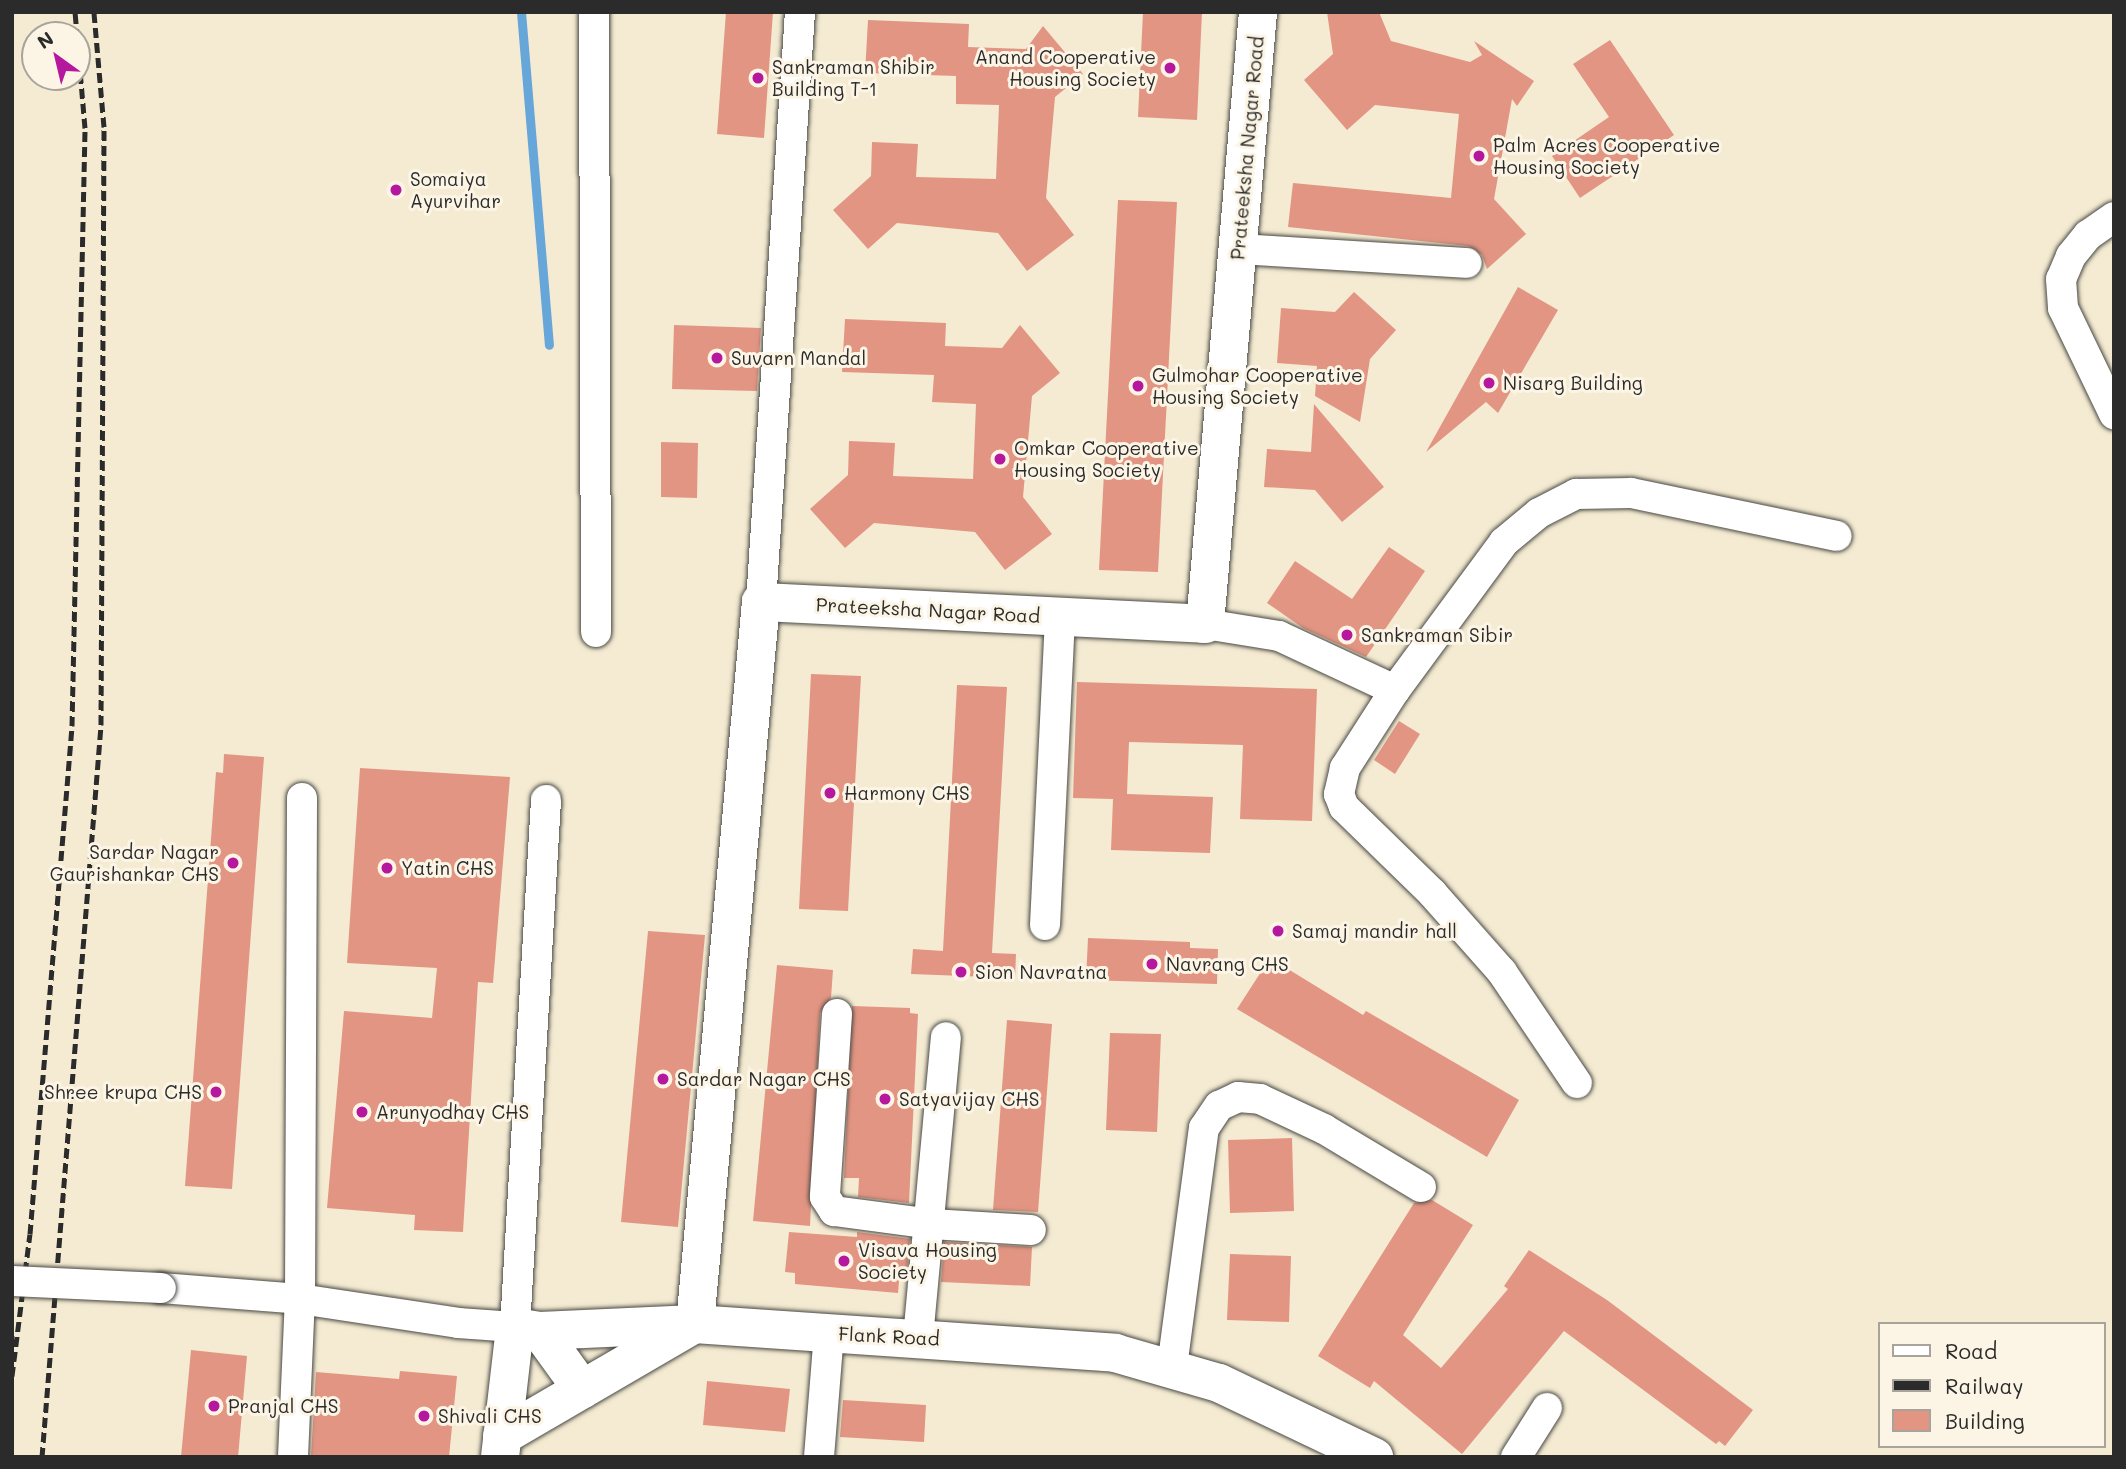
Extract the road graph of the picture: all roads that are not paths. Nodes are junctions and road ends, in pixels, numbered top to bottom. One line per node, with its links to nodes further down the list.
1 (594, 12): 12 (street)
2 (800, 12): 9 (street)
3 (1258, 12): 5 (street, Prateeksha Nagar Road)
4 (2114, 217): 7 (street)
5 (1238, 249): 6 (street); 11 (street, Prateeksha Nagar Road)
6 (1467, 263)
7 (2114, 414)
8 (1837, 536): 13 (street)
9 (761, 602): 10 (street, Prateeksha Nagar Road); 25 (street)
10 (1060, 617): 11 (street, Prateeksha Nagar Road); 16 (street)
11 (1206, 624): 13 (street)
12 (596, 632)
13 (1395, 690): 19 (street)
14 (302, 798): 24 (street)
15 (546, 800): 26 (street)
16 (1045, 925)
17 (837, 1014): 21 (street)
18 (946, 1037): 21 (street)
19 (1577, 1083)
20 (1421, 1187): 29 (street)
21 (931, 1224): 22 (street); 28 (street)
22 (1031, 1230)
23 (12, 1281): 24 (street, bridge)
24 (300, 1299): 26 (street); 33 (street)
25 (695, 1324): 26 (street, Flank Road); 27 (street, Flank Road); 30 (street)
26 (528, 1329): 30 (street); 32 (street)
27 (829, 1333): 28 (street, Flank Road); 34 (street)
28 (918, 1338): 29 (street, Flank Road)
29 (1172, 1367): 35 (street, Flank Road)
30 (582, 1389): 32 (street)
31 (1547, 1408): 36 (street)
32 (501, 1446)
33 (293, 1457)
34 (820, 1457)
35 (1374, 1457)
36 (1516, 1457)

